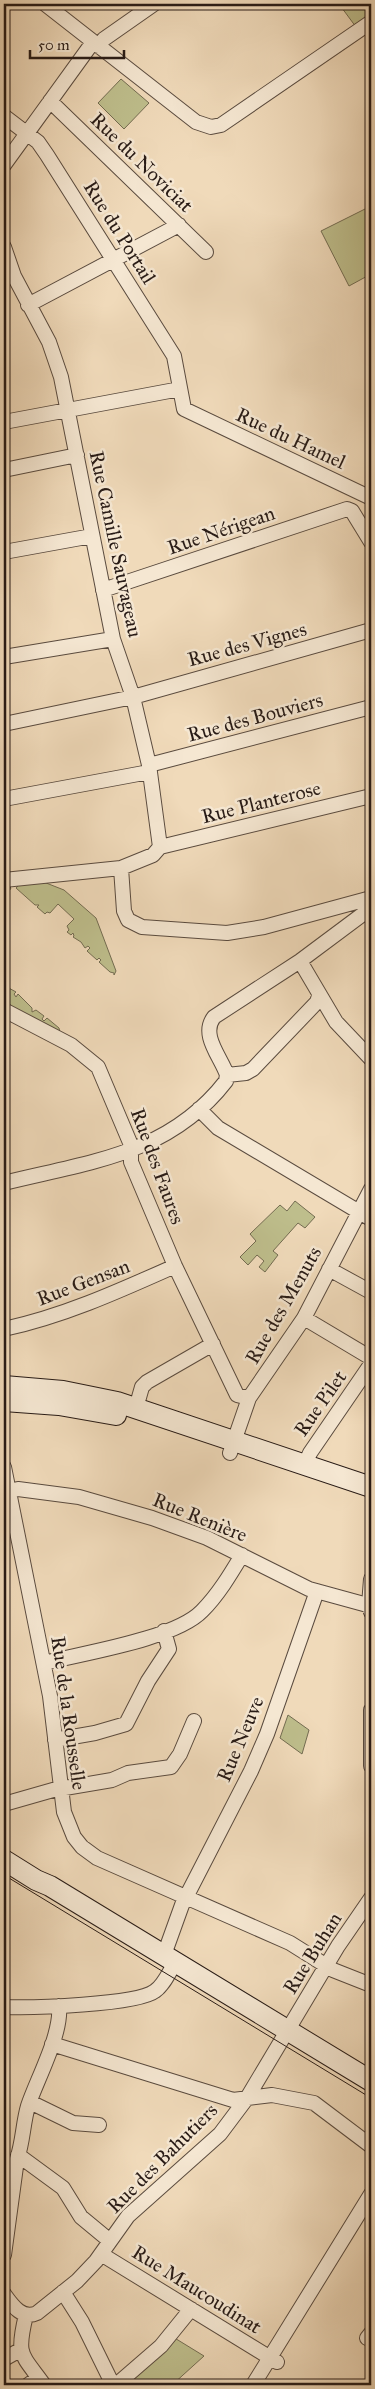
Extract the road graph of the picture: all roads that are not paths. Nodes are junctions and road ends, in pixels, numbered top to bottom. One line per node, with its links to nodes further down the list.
1 (154, 4): 4 (street)
2 (49, 7): 4 (street)
3 (371, 22): 4 (street)
4 (96, 44): 5 (street)
5 (50, 101): 7 (street); 9 (street, Rue du Noviciat)
6 (4, 116): 7 (street, Rue du Portail)
7 (27, 133): 8 (street); 12 (street, Rue du Portail)
8 (4, 165)
9 (179, 225): 10 (street, Rue du Noviciat); 12 (street)
10 (206, 252)
11 (4, 253): 13 (street, Rue Camille Sauvageau)
12 (114, 260): 13 (street); 14 (street, Rue du Portail)
13 (28, 305): 15 (street, Rue Camille Sauvageau)
14 (180, 390): 15 (street); 19 (street, Rue du Hamel)
15 (68, 411): 16 (street); 17 (street, Rue Camille Sauvageau)
16 (4, 422)
17 (77, 455): 18 (street); 21 (street, Rue Camille Sauvageau)
18 (4, 470)
19 (366, 495): 20 (street)
20 (352, 511): 22 (street); 24 (street, Rue Nérigean)
21 (92, 536): 23 (street); 24 (street, Rue Camille Sauvageau)
22 (371, 542)
23 (4, 552)
24 (103, 590): 26 (street, Rue Camille Sauvageau)
25 (371, 630): 28 (street, Rue des Vignes)
26 (113, 639): 27 (street); 28 (street, Rue Camille Sauvageau)
27 (4, 657)
28 (133, 697): 30 (street, Rue des Vignes); 31 (street, Rue Camille Sauvageau)
29 (371, 707): 31 (street, Rue des Bouviers)
30 (4, 724)
31 (149, 769): 33 (street, Rue des Bouviers); 34 (street, Rue Camille Sauvageau)
32 (371, 796): 34 (street, Rue Planterose)
33 (4, 799)
34 (157, 851): 35 (street, Rue Planterose)
35 (121, 868): 36 (street, Rue Planterose); 37 (street)
36 (4, 880)
37 (371, 898)
38 (371, 908): 39 (street)
39 (300, 961): 40 (street); 43 (street)
40 (319, 996): 42 (street); 43 (street)
41 (4, 1010): 45 (street, Rue des Faures)
42 (371, 1058)
43 (227, 1075): 44 (street)
44 (199, 1109): 45 (street); 48 (street)
45 (131, 1150): 46 (street); 49 (street, Rue des Faures)
46 (4, 1183)
47 (371, 1189): 48 (street, Rue des Menuts)
48 (365, 1215): 50 (street, Rue des Menuts)
49 (175, 1266): 53 (street, Rue Gensan); 54 (street, Rue des Faures)
50 (329, 1269): 51 (street); 52 (street, Rue des Menuts)
51 (371, 1292)
52 (304, 1318): 55 (street); 58 (street, Rue des Menuts)
53 (4, 1329)
54 (213, 1344): 58 (street, Rue des Faures); 60 (street)
55 (371, 1358)
56 (371, 1364): 62 (street, Rue Pilet)
57 (4, 1386): 60 (main road)
58 (249, 1398): 61 (street, Rue des Menuts)
59 (4, 1401): 61 (main road)
60 (136, 1408): 61 (main road)
61 (232, 1447): 62 (main road); 66 (main road)
62 (304, 1466): 64 (main road)
63 (4, 1467): 65 (street, Rue de la Rousselle)
64 (371, 1487)
65 (9, 1491): 67 (street, Rue Renière); 72 (street, Rue de la Rousselle)
66 (371, 1501)
67 (242, 1555): 69 (street, Rue Renière); 71 (street)
68 (371, 1578): 70 (street)
69 (317, 1590): 70 (street, Rue Renière); 80 (street, Rue Neuve)
70 (371, 1608)
71 (164, 1631): 72 (street); 75 (street)
72 (44, 1663): 75 (street, Rue de la Rousselle)
73 (371, 1710): 76 (street)
74 (194, 1721): 77 (street)
75 (56, 1740): 77 (street, Rue de la Rousselle)
76 (371, 1766)
77 (60, 1789): 78 (street); 80 (street, Rue de la Rousselle)
78 (4, 1804)
79 (4, 1860): 82 (main road)
80 (186, 1897): 82 (street, Rue Neuve); 83 (street, Rue de la Rousselle)
81 (371, 1898): 83 (street, Rue Buhan)
82 (169, 1959): 85 (street, Rue Neuve); 87 (main road)
83 (326, 1965): 84 (street, Rue de la Rousselle); 87 (street, Rue Buhan)
84 (371, 1985)
85 (59, 2006): 86 (street); 88 (street)
86 (4, 2008)
87 (287, 2031): 89 (main road); 90 (street, Rue des Bahutiers)
88 (52, 2044): 90 (street); 91 (street)
89 (371, 2081)
90 (247, 2098): 93 (street); 96 (street, Rue des Bahutiers)
91 (30, 2102): 92 (street); 94 (street)
92 (99, 2125)
93 (371, 2146)
94 (18, 2155): 96 (street); 98 (street)
95 (371, 2194): 105 (street)
96 (110, 2241): 97 (street, Rue des Bahutiers)
97 (101, 2254): 99 (street, Rue des Bahutiers); 101 (street, Rue Maucoudinat)
98 (4, 2255)
99 (64, 2292): 102 (street, Rue des Bahutiers); 107 (street)
100 (4, 2294): 102 (street)
101 (191, 2309): 105 (street, Rue Maucoudinat); 107 (street)
102 (26, 2315): 103 (street)
103 (20, 2350): 104 (street); 106 (street)
104 (4, 2359)
105 (274, 2361): 108 (street)
106 (37, 2383)
107 (115, 2385)
108 (253, 2385)

